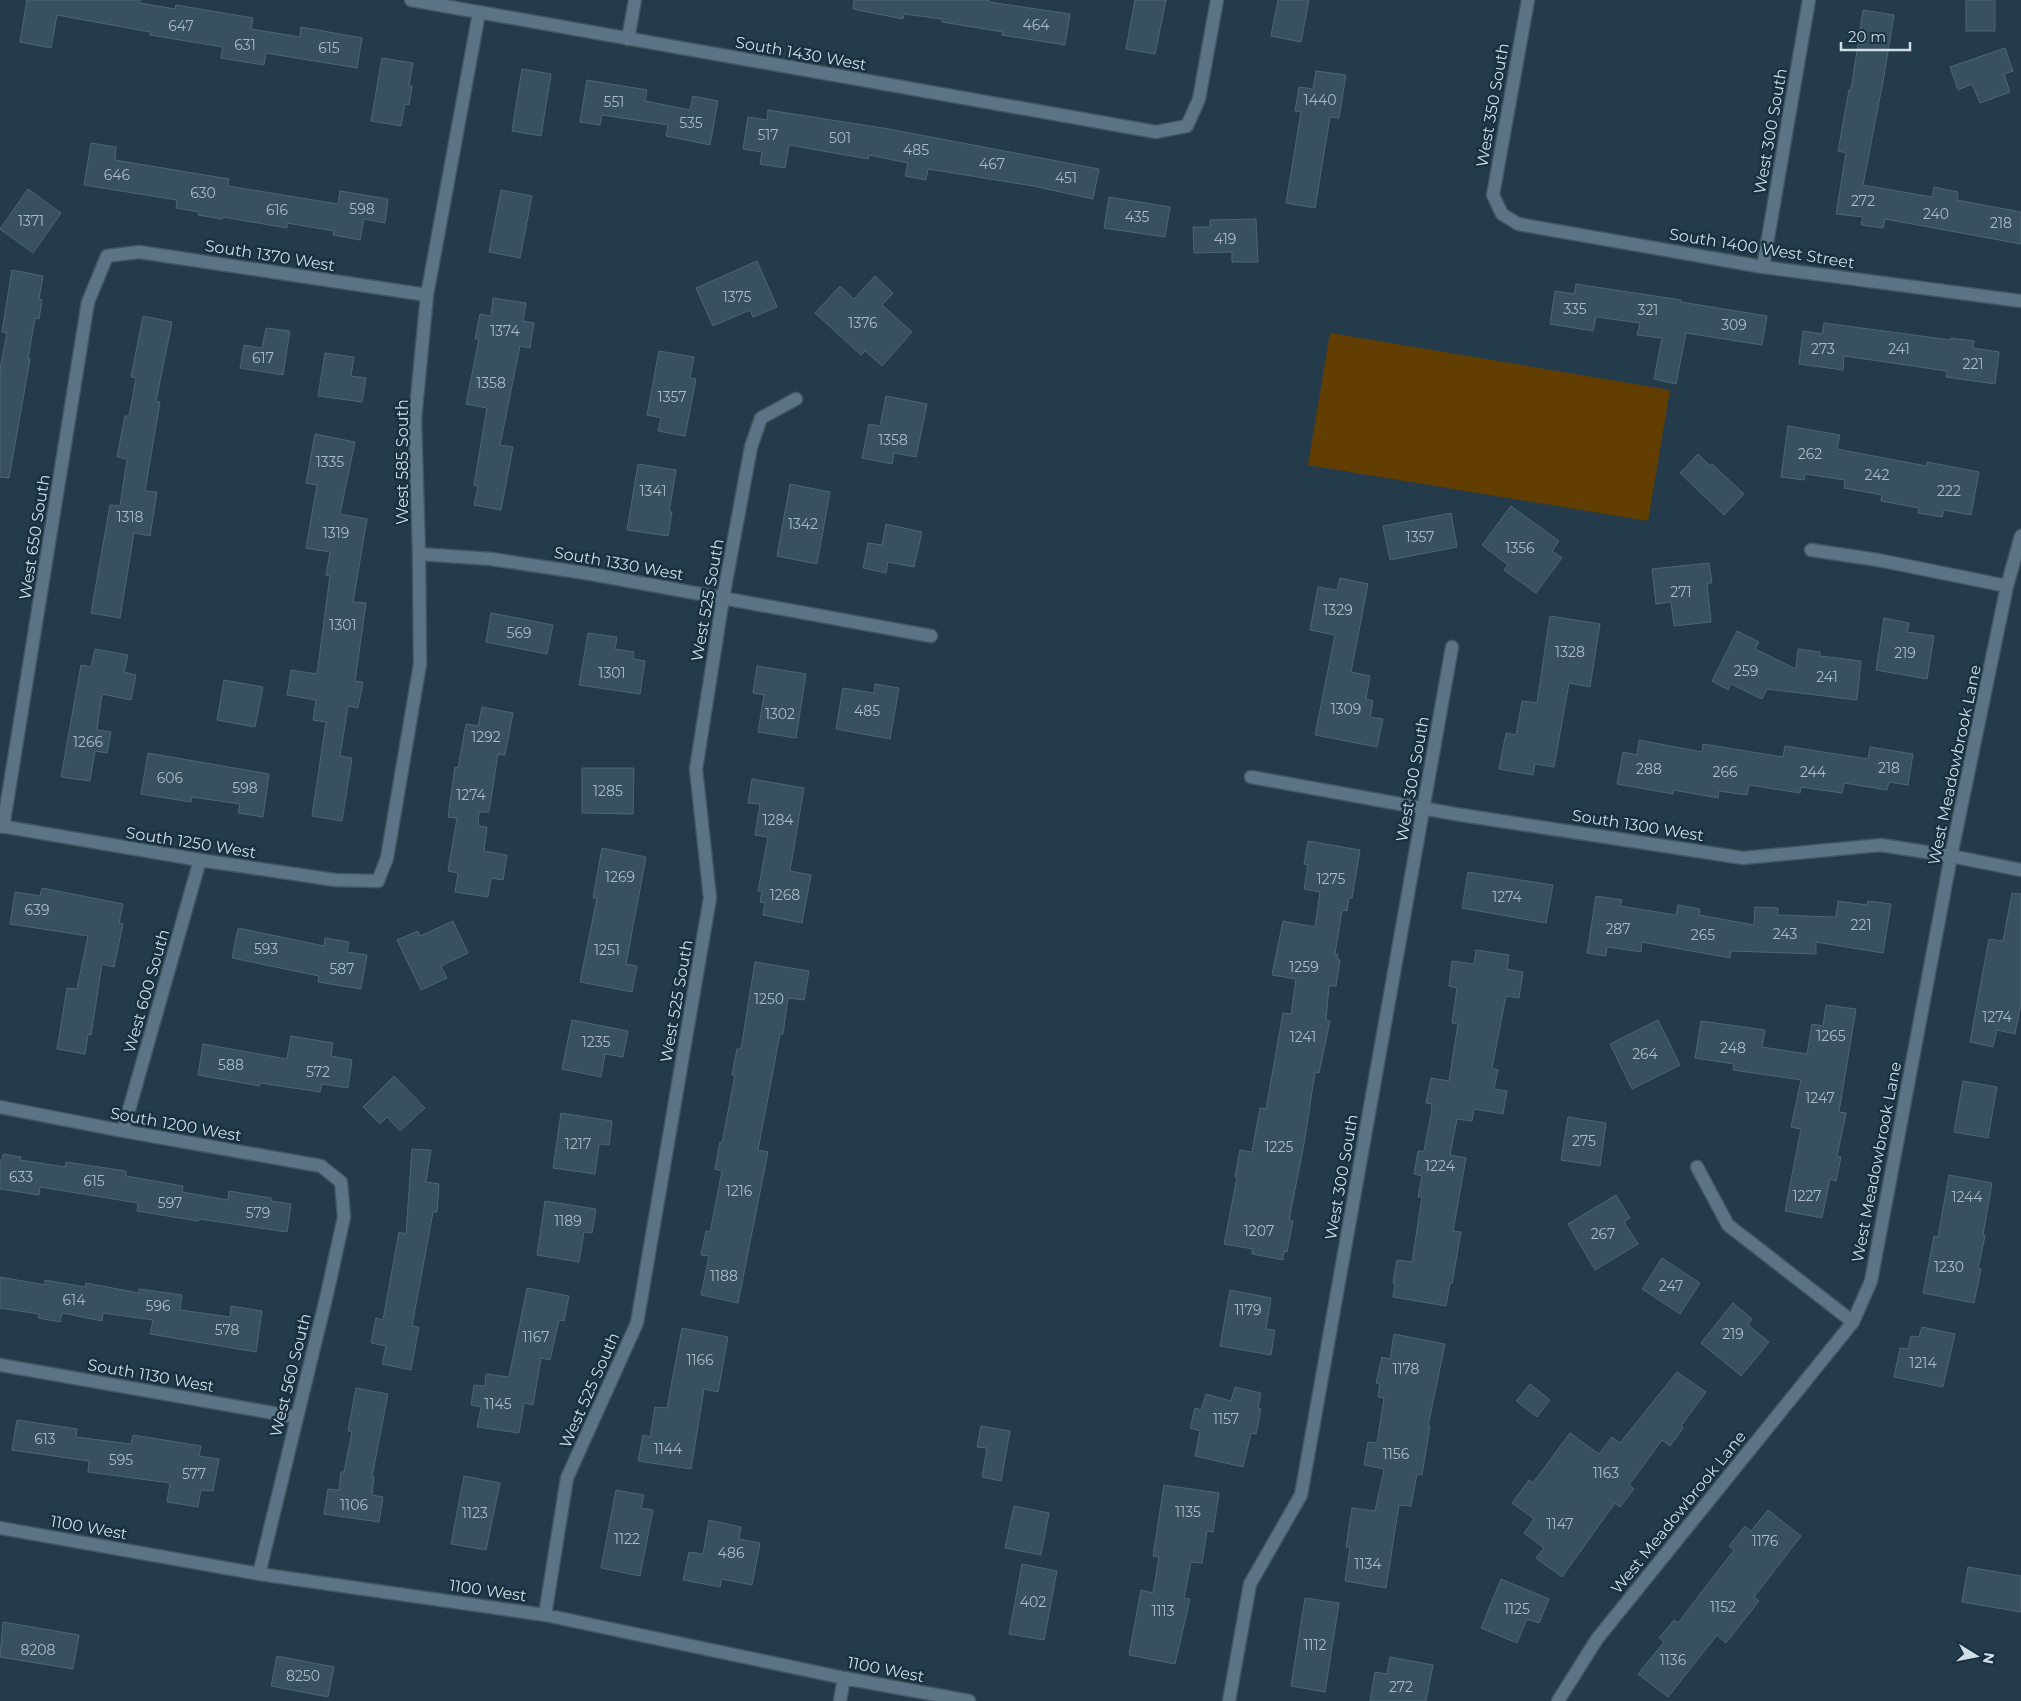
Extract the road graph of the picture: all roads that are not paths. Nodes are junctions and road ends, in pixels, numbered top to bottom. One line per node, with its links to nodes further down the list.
1 (411, 0): 6 (street, South 1430 West)
2 (634, 0): 7 (street)
3 (1217, 0): 7 (street, South 1430 West)
4 (1528, 0): 8 (street, West 350 South)
5 (1809, 0): 10 (street, West 300 South)
6 (479, 13): 7 (street, South 1430 West); 11 (street, West 585 South)
7 (628, 38)
8 (1502, 214): 10 (street, South 1400 West Street)
9 (107, 256): 11 (street, South 1370 West); 23 (street, West 650 South)
10 (1763, 266): 12 (street, South 1400 West Street)
11 (427, 295): 16 (street, West 585 South)
12 (2021, 302)
13 (796, 400): 18 (street, West 525 South)
14 (2021, 536): 17 (street, West Meadowbrook Lane)
15 (1811, 550): 17 (street)
16 (419, 554): 18 (street, South 1330 West); 27 (street, West 585 South)
17 (2007, 586): 24 (street, West Meadowbrook Lane)
18 (723, 598): 19 (street, South 1330 West); 37 (street, West 525 South)
19 (931, 636)
20 (1452, 647): 22 (street, West 300 South)
21 (1251, 777): 22 (street, South 1300 West)
22 (1424, 808): 24 (street, South 1300 West); 41 (street, West 300 South)
23 (2, 826): 25 (street, South 1250 West)
24 (1951, 856): 26 (street, South 1300 West); 32 (street, West Meadowbrook Lane)
25 (200, 860): 27 (street, South 1250 West); 29 (street, West 600 South)
26 (2021, 870)
27 (378, 882)
28 (0, 1108): 29 (street, South 1200 West)
29 (123, 1132): 31 (street, South 1200 West)
30 (1697, 1167): 32 (street)
31 (341, 1182): 34 (street, West 560 South)
32 (1853, 1322): 42 (street, West Meadowbrook Lane)
33 (0, 1364): 34 (street, South 1130 West)
34 (296, 1417): 36 (street, West 560 South)
35 (0, 1528): 36 (street, 1100 West)
36 (260, 1574): 37 (street, 1100 West)
37 (544, 1615): 38 (street, 1100 West)
38 (844, 1678): 39 (street); 40 (street, 1100 West)
39 (840, 1701)
40 (969, 1701)
41 (1229, 1701)
42 (1558, 1701)

